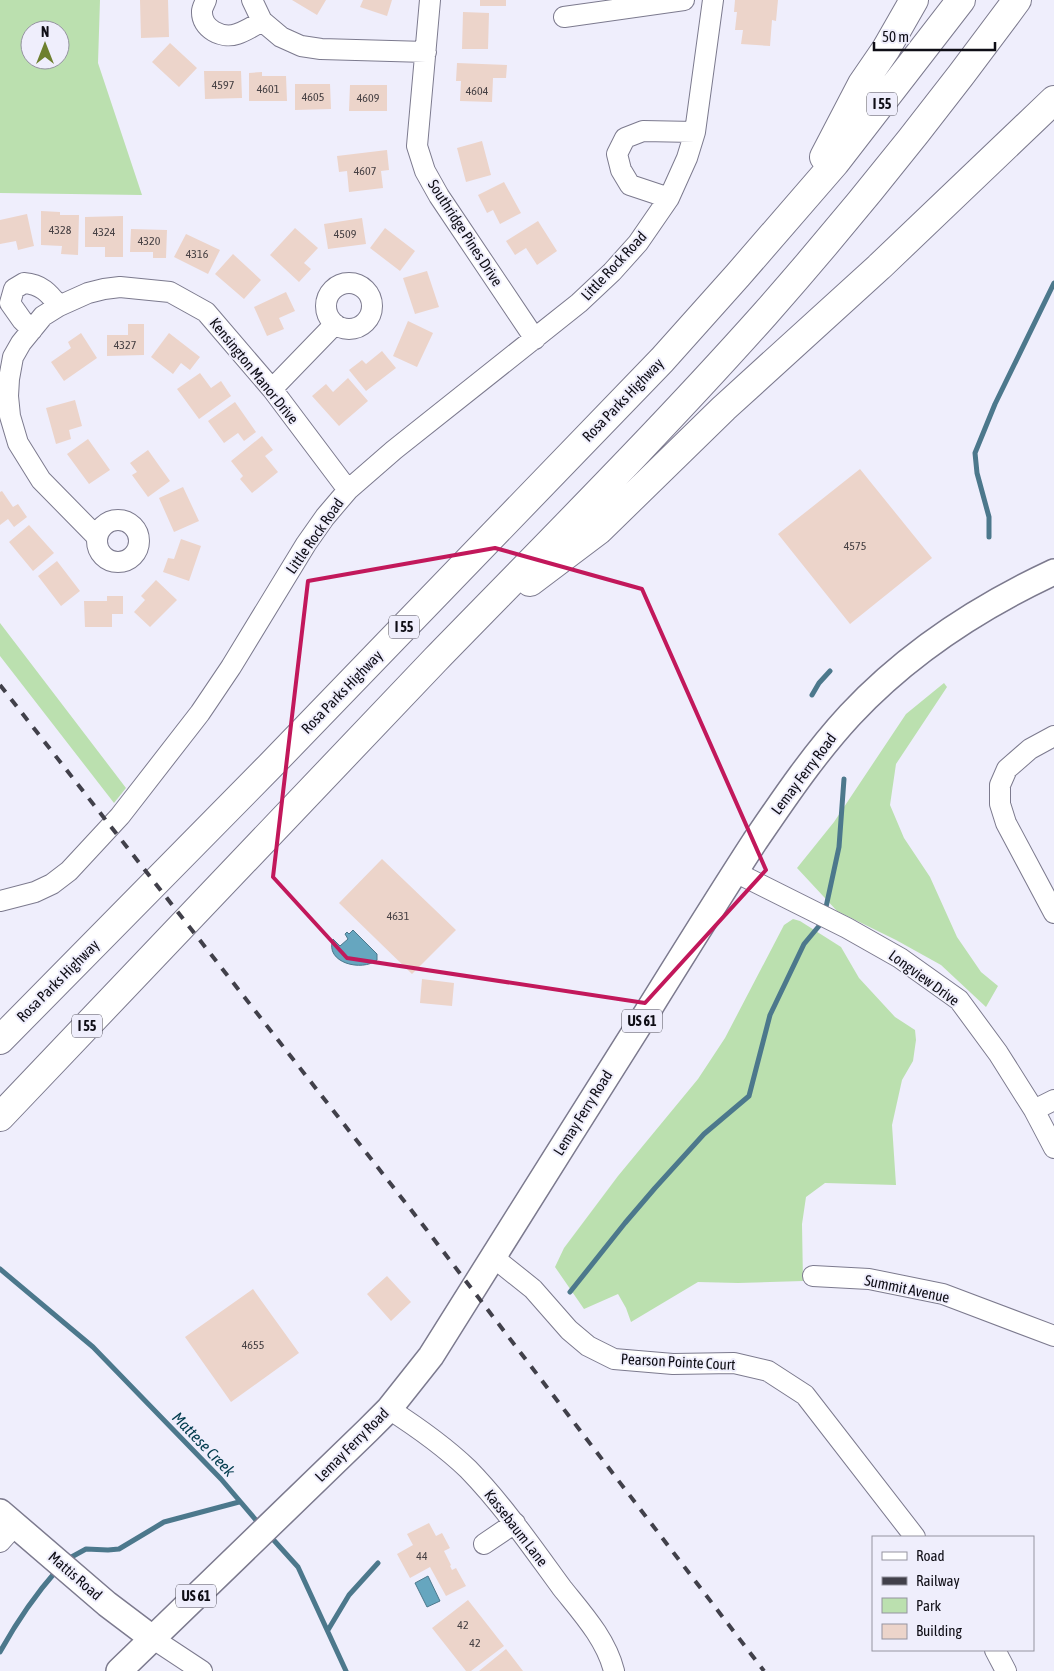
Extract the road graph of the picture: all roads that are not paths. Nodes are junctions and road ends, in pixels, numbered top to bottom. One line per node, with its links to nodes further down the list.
1 (206, 0): 10 (street)
2 (252, 0): 10 (street)
3 (430, 0): 11 (street, Southridge Pines Drive)
4 (685, 0): 8 (street); 9 (street)
5 (914, 0): 15 (highway)
6 (961, 0): 15 (highway, I 55)
7 (1017, 0): 24 (highway, I 55)
8 (713, 1): 13 (street, Little Rock Road)
9 (564, 17)
10 (262, 21): 11 (street)
11 (426, 52): 19 (street, Southridge Pines Drive)
12 (1054, 100): 24 (highway)
13 (695, 132): 14 (street, Little Rock Road); 14 (street)
14 (669, 198): 19 (street, Little Rock Road)
15 (799, 205): 29 (highway, Rosa Parks Highway / I 55)
16 (59, 306): 18 (street, Kensington Manor Drive); 18 (street); 20 (street, Kensington Manor Drive)
17 (335, 324): 20 (street)
18 (32, 330): 22 (street, Kensington Manor Drive)
19 (535, 339): 21 (street, Little Rock Road)
20 (272, 390): 21 (street, Kensington Manor Drive)
21 (348, 490): 27 (street, Little Rock Road)
22 (97, 537)
23 (1054, 572): 26 (main road, Lemay Ferry Road / US 61)
24 (459, 636): 32 (highway, I 55)
25 (1054, 736): 28 (street)
26 (735, 872): 31 (street, Longview Drive); 34 (main road, Lemay Ferry Road / US 61)
27 (0, 901)
28 (1054, 913)
29 (0, 1040)
30 (1054, 1100): 31 (street)
31 (1034, 1110): 33 (street, Longview Drive)
32 (0, 1117)
33 (1054, 1148)
34 (493, 1257): 37 (main road, Lemay Ferry Road / US 61); 40 (street, Pearson Pointe Court)
35 (813, 1276): 36 (street, Summit Avenue)
36 (1054, 1336)
37 (389, 1409): 38 (street, Kassebaum Lane); 42 (main road, Lemay Ferry Road / US 61)
38 (515, 1523): 41 (street); 46 (street, Kassebaum Lane)
39 (5, 1526): 42 (main road, Mattis Road)
40 (914, 1536)
41 (484, 1544)
42 (152, 1638): 44 (main road, Lemay Ferry Road / US 61); 45 (street)
43 (996, 1651): 47 (street)
44 (119, 1671)
45 (202, 1671)
46 (614, 1671)
47 (1006, 1671)

